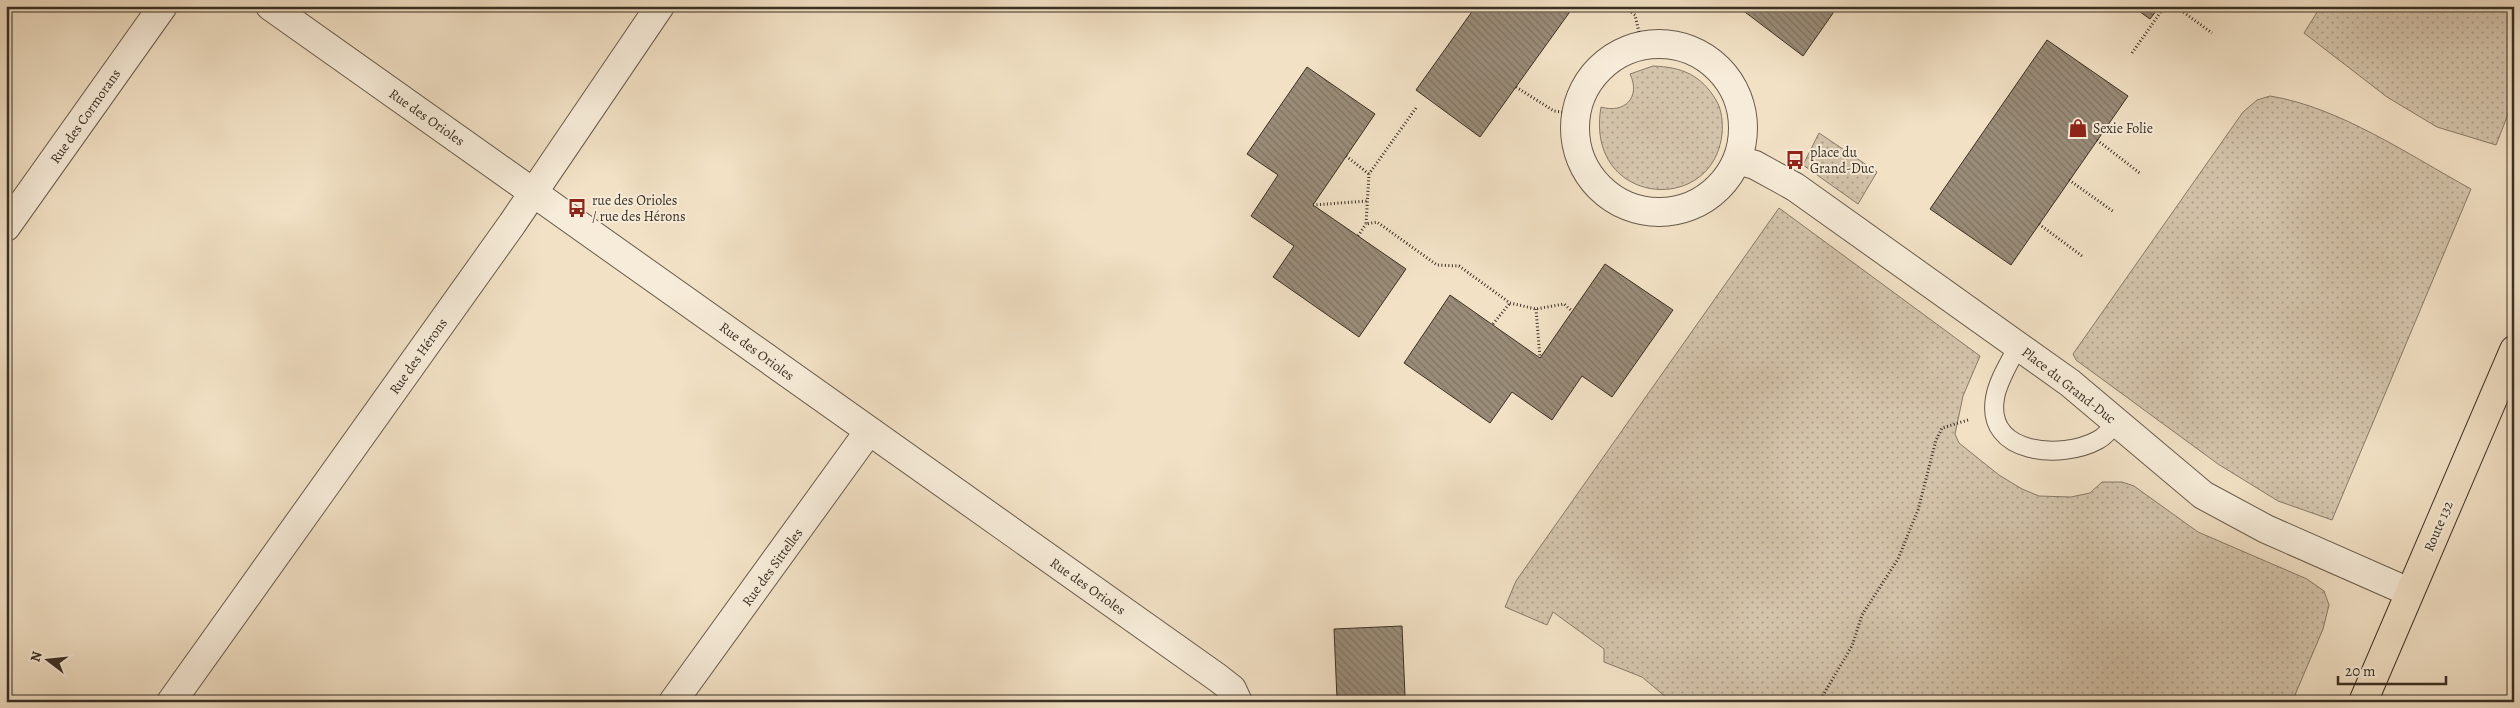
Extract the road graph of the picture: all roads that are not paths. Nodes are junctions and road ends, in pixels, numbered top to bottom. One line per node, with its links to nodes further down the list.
1 (163, 6): 6 (street, Rue des Cormorans)
2 (270, 6): 5 (street, Rue des Orioles)
3 (660, 6): 5 (street, Rue des Hérons)
4 (1738, 160): 4 (street); 7 (street, Place du Grand-Duc)
5 (533, 192): 10 (street, Rue des Orioles); 12 (street, Rue des Hérons)
6 (6, 227)
7 (2018, 346): 9 (street, Place du Grand-Duc); 9 (lane)
8 (2514, 350): 11 (highway, Route 132)
9 (2116, 421): 11 (street, Place du Grand-Duc)
10 (869, 431): 13 (street, Rue des Sittelles); 14 (street, Rue des Orioles)
11 (2409, 592): 15 (highway, Route 132)
12 (171, 702)
13 (673, 702)
14 (1238, 702)
15 (2363, 702)

